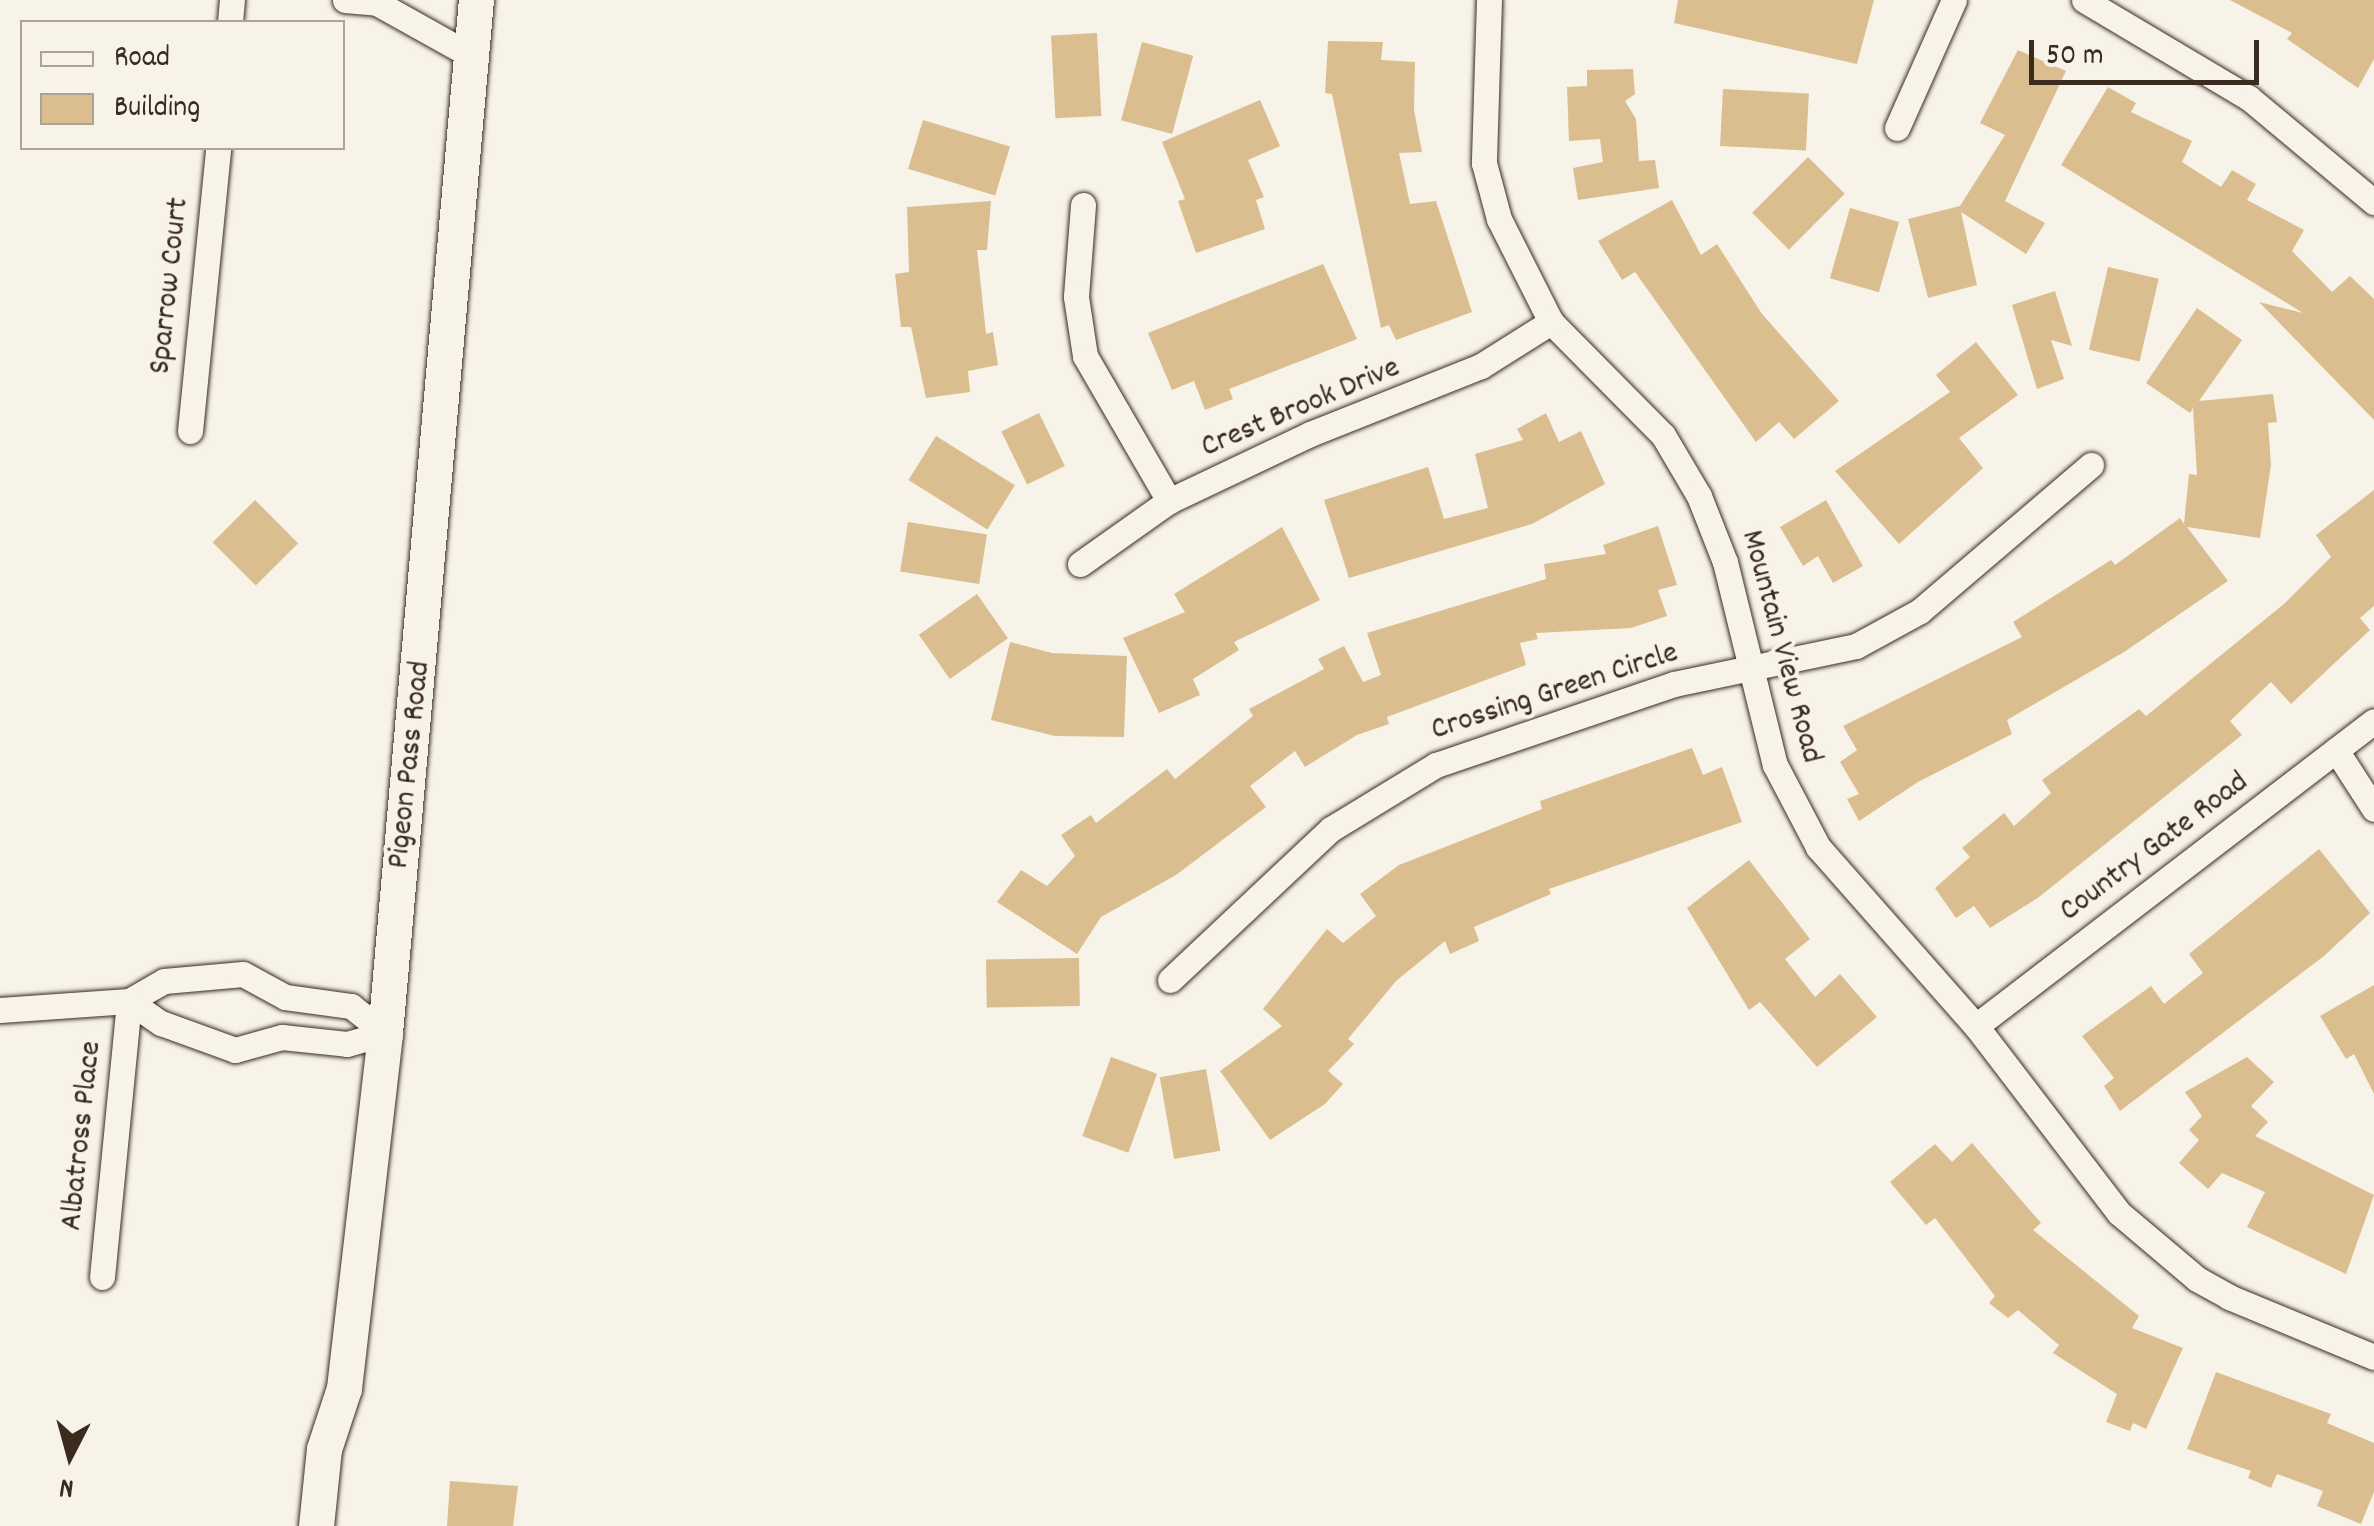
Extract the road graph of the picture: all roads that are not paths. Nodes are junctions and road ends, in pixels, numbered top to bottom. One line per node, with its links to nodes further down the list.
1 (345, 0): 6 (street)
2 (476, 0): 6 (main road, Pigeon Pass Road)
3 (1488, 0): 11 (street, Mountain View Road)
4 (1954, 0): 7 (street)
5 (2084, 0): 9 (street)
6 (472, 56): 24 (main road, Pigeon Pass Road)
7 (1897, 128)
8 (218, 150): 12 (street, Sparrow Court)
9 (2374, 202)
10 (1083, 205): 14 (street)
11 (1551, 322): 14 (street, Crest Brook Drive); 16 (street, Mountain View Road)
12 (190, 431)
13 (2091, 465): 16 (street, Crossing Green Circle)
14 (1170, 502): 15 (street, Crest Brook Drive)
15 (1080, 564)
16 (1748, 670): 20 (street, Crossing Green Circle); 23 (street, Mountain View Road)
17 (2374, 720): 18 (street, Country Gate Road)
18 (2336, 750): 19 (street); 23 (street, Country Gate Road)
19 (2374, 809)
20 (1170, 980)
21 (128, 1001): 22 (street); 24 (street); 24 (street); 25 (street, Albatross Place)
22 (0, 1010)
23 (1976, 1026): 26 (street, Mountain View Road)
24 (385, 1033): 27 (main road, Pigeon Pass Road)
25 (102, 1277)
26 (2374, 1357)
27 (316, 1526)

